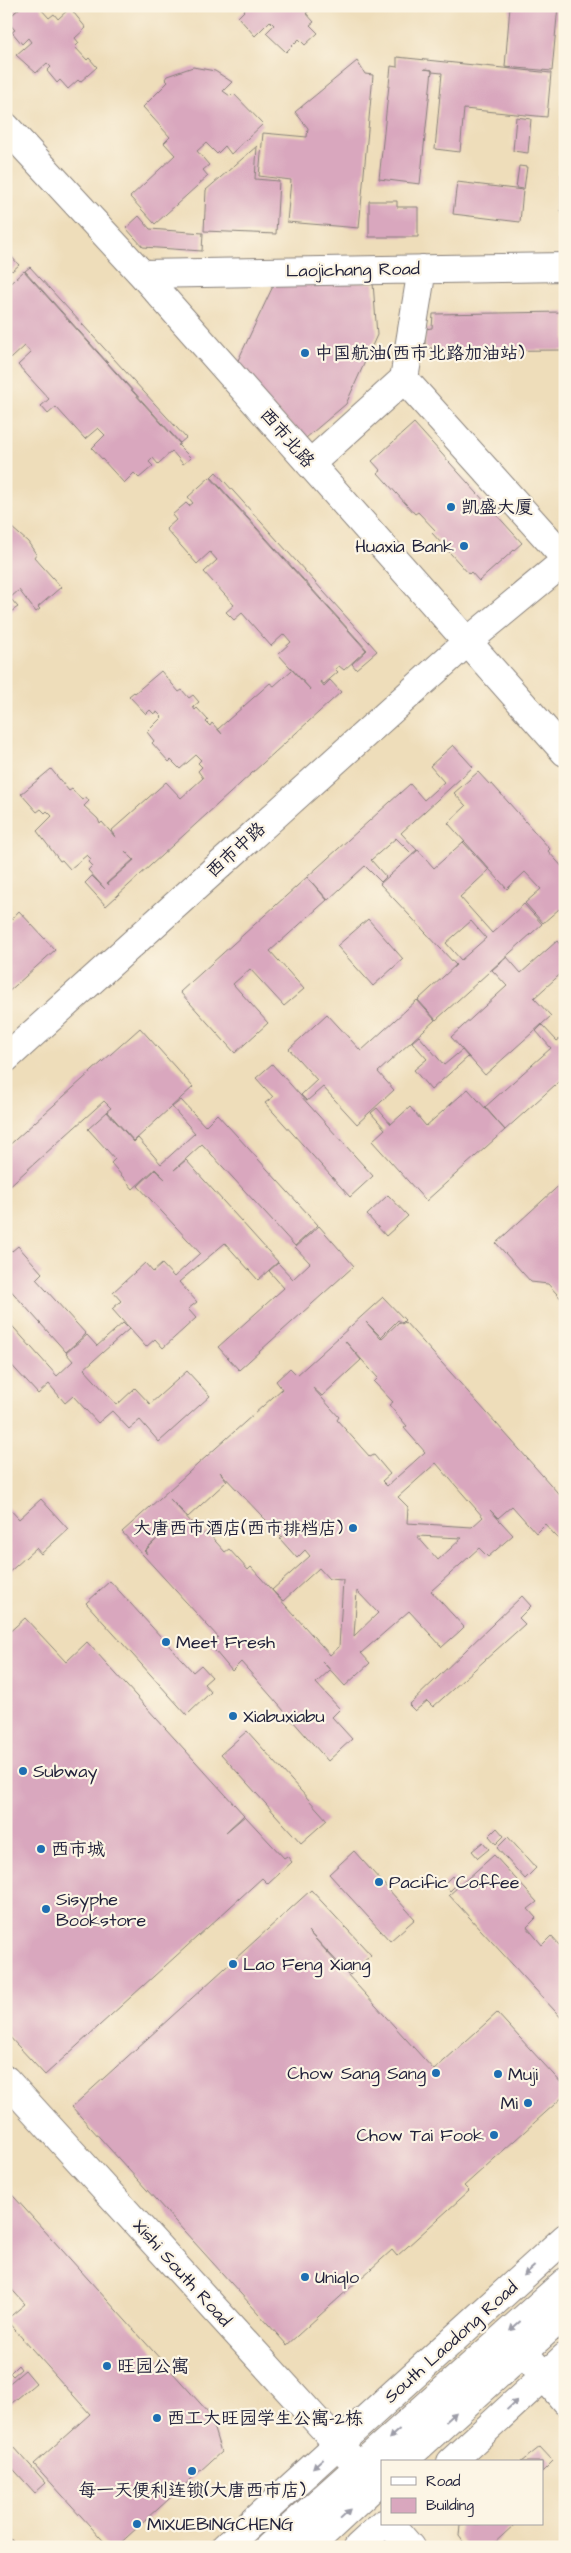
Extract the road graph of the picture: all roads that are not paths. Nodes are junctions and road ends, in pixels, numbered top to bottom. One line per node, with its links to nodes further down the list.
1 (6, 127): 4 (street, 西市北路)
2 (565, 267): 3 (street, Laojichang Road)
3 (422, 269): 4 (street, Laojichang Road); 5 (street)
4 (142, 274): 6 (street, 西市北路)
5 (404, 379): 6 (street); 7 (street)
6 (310, 464): 8 (street, 西市北路)
7 (565, 560): 8 (street, 西市中路)
8 (467, 642): 9 (street, 西市北路); 10 (street, 西市中路)
9 (565, 752)
10 (6, 1058)
11 (6, 2080): 19 (street, Xishi South Road)
12 (565, 2238): 19 (street, South Laodong Road, one-way to 19)
13 (565, 2282): 22 (street, South Laodong Road, one-way to 22)
14 (565, 2314): 15 (street)
15 (523, 2352): 17 (street); 20 (street, one-way to 15)
16 (565, 2357): 17 (street)
17 (544, 2376): 18 (street); 21 (street, one-way to 17)
18 (565, 2401)
19 (339, 2445): 22 (street, Xishi South Road); 27 (street, South Laodong Road, one-way to 27)
20 (404, 2460)
21 (452, 2460)
22 (358, 2466): 28 (street, South Laodong Road)
23 (373, 2487): 24 (street); 29 (street, one-way to 23)
24 (381, 2513)
25 (381, 2526): 30 (street)
26 (392, 2526): 31 (street)
27 (226, 2547)
28 (270, 2547)
29 (309, 2547)
30 (358, 2547)
31 (410, 2547)

